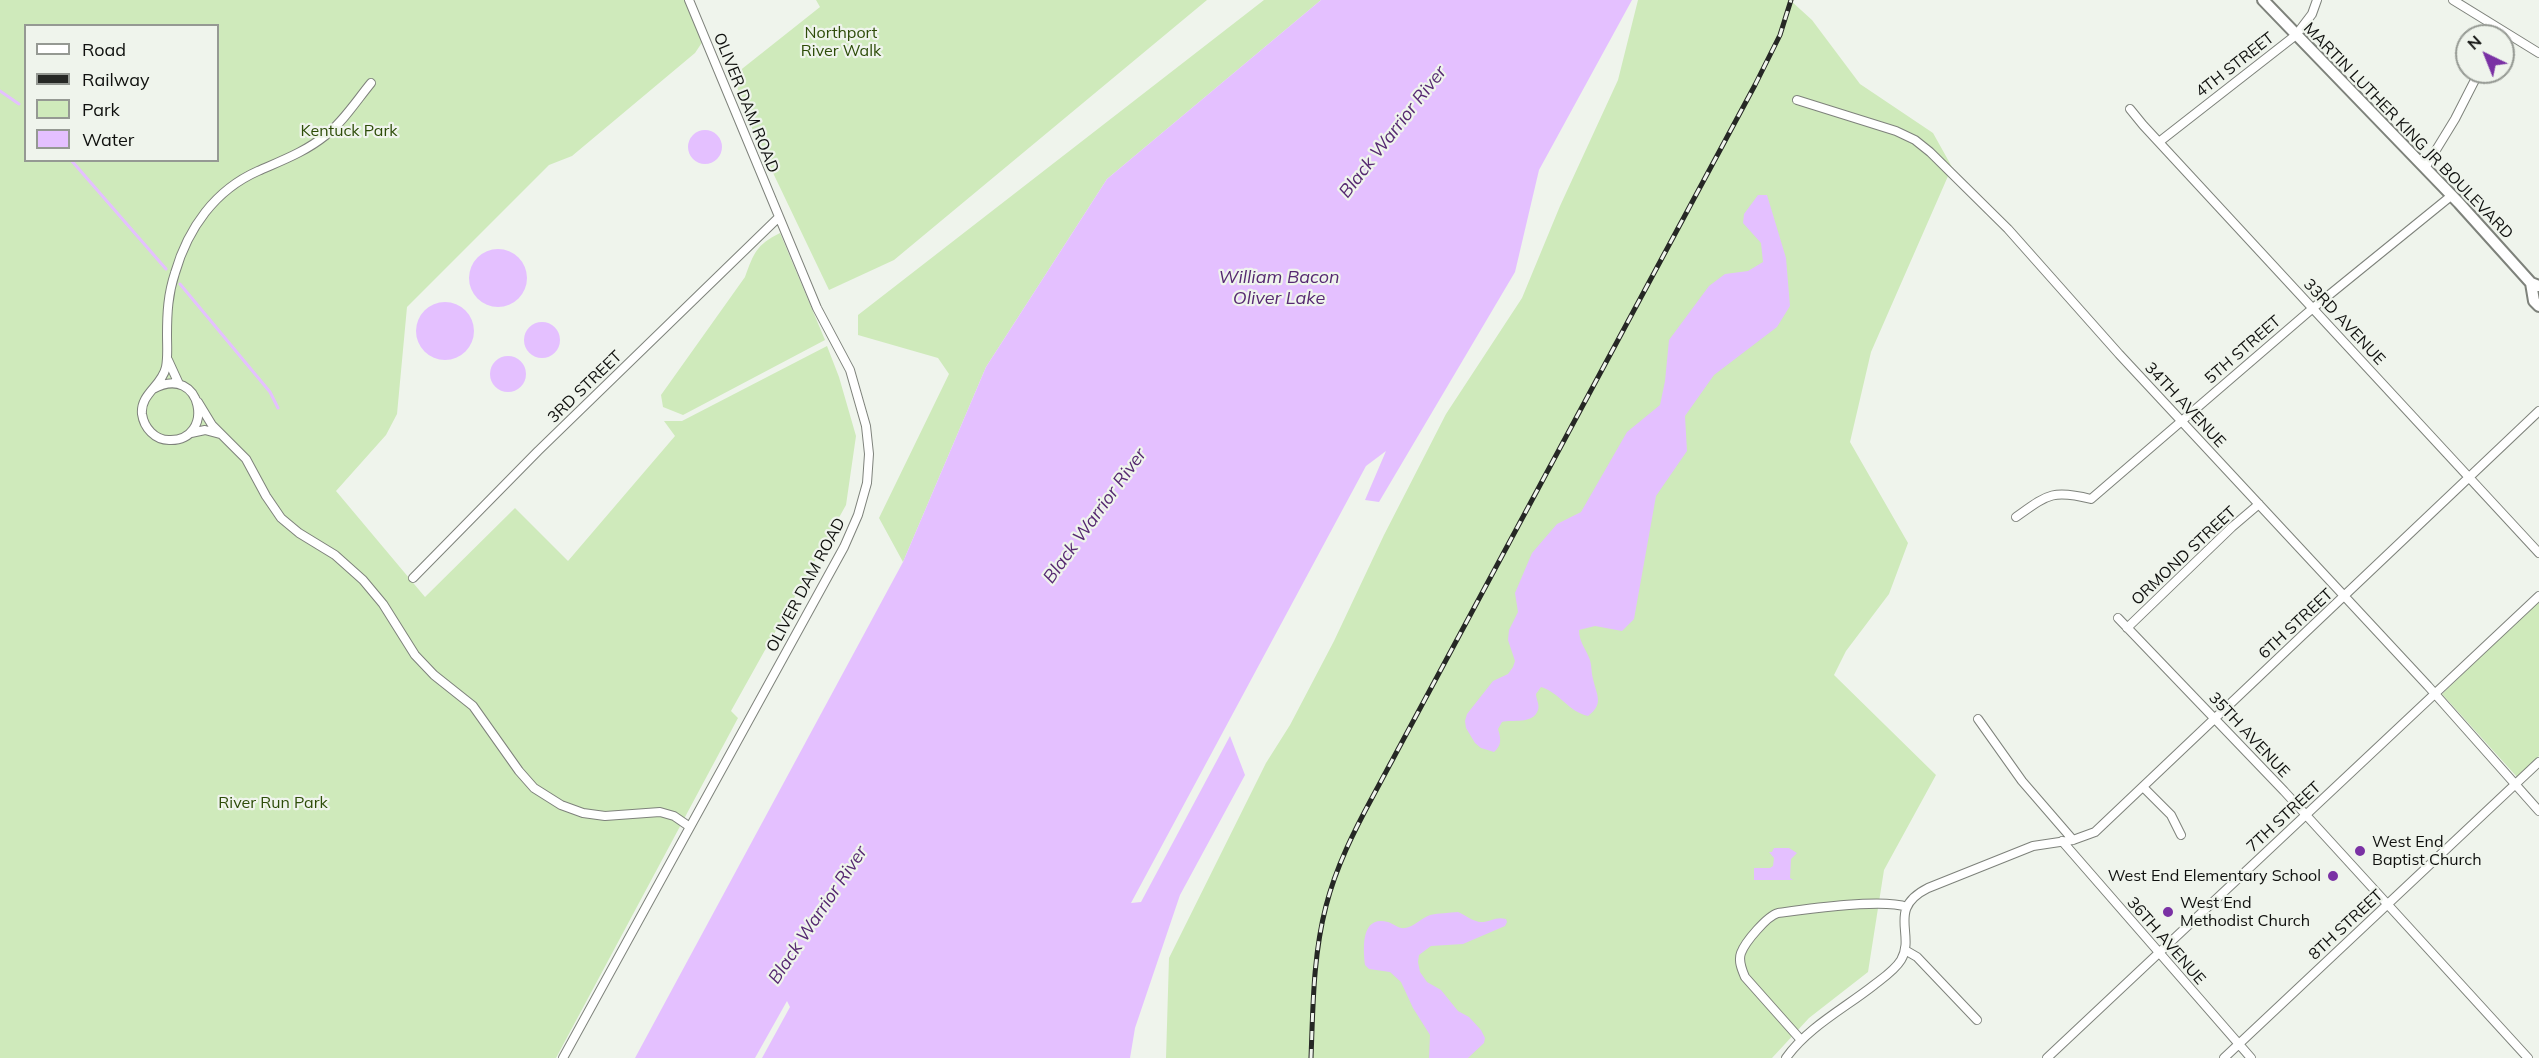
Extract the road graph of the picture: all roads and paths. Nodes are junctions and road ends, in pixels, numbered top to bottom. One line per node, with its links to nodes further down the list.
1 (689, 0): 16 (street, OLIVER DAM ROAD)
2 (2263, 0): 6 (main road, MARTIN LUTHER KING JR BOULEVARD)
3 (2317, 0): 6 (street, 4TH STREET)
4 (2453, 0): 5 (street)
5 (2487, 24)
6 (2296, 35): 13 (street, 4TH STREET); 14 (main road, MARTIN LUTHER KING JR BOULEVARD)
7 (2515, 41): 8 (street)
8 (2539, 53)
9 (371, 83): 20 (street)
10 (2472, 84): 14 (street)
11 (1797, 100): 25 (street, 34TH AVENUE)
12 (2130, 109): 13 (street, 33RD AVENUE)
13 (2159, 142): 19 (street, 33RD AVENUE)
14 (2425, 168): 15 (main road, MARTIN LUTHER KING JR BOULEVARD)
15 (2451, 196): 17 (main road, MARTIN LUTHER KING JR BOULEVARD); 19 (street, 5TH STREET)
16 (778, 219): 32 (street, 3RD STREET); 45 (street, OLIVER DAM ROAD)
17 (2536, 281): 18 (main road, MARTIN LUTHER KING JR BOULEVARD)
18 (2539, 306)
19 (2313, 308): 25 (street, 5TH STREET); 28 (street, 33RD AVENUE)
20 (167, 356): 21 (street); 22 (street)
21 (179, 384): 22 (street); 23 (street)
22 (153, 389): 26 (street)
23 (198, 402): 26 (street); 27 (street)
24 (2539, 411): 28 (street, 6TH STREET)
25 (2181, 421): 29 (street, 34TH AVENUE); 30 (street, 5TH STREET)
26 (188, 435): 27 (street)
27 (226, 438): 45 (street)
28 (2470, 479): 31 (street, 33RD AVENUE); 34 (street, 6TH STREET)
29 (2259, 504): 34 (street, 34TH AVENUE); 36 (street, ORMOND STREET)
30 (2016, 517)
31 (2539, 553)
32 (413, 578)
33 (2539, 596): 37 (street, 7TH STREET)
34 (2344, 597): 37 (street, 34TH AVENUE); 38 (street, 6TH STREET)
35 (2118, 618): 36 (street, 35TH AVENUE)
36 (2127, 628): 38 (street, 35TH AVENUE)
37 (2435, 694): 41 (street, 34TH AVENUE); 44 (street, 7TH STREET)
38 (2215, 718): 42 (street, 6TH STREET); 44 (street, 35TH AVENUE)
39 (1978, 719): 47 (street)
40 (2539, 762): 41 (street, 8TH STREET)
41 (2515, 784): 43 (street, 34TH AVENUE); 49 (street, 8TH STREET)
42 (2143, 787): 46 (street); 47 (street, 6TH STREET)
43 (2539, 810)
44 (2304, 815): 49 (street, 35TH AVENUE); 52 (street, 7TH STREET)
45 (690, 827): 56 (street, OLIVER DAM ROAD)
46 (2181, 835)
47 (2073, 840): 48 (street, 6TH STREET)
48 (2062, 841): 50 (street, 6TH STREET); 52 (street, 36TH AVENUE)
49 (2386, 906): 55 (street, 8TH STREET); 61 (street, 35TH AVENUE)
50 (1907, 907): 51 (street); 54 (street)
51 (1905, 950): 53 (street); 54 (street)
52 (2158, 953): 55 (street, 36TH AVENUE); 58 (street, 7TH STREET)
53 (1977, 1020)
54 (1801, 1040): 57 (street)
55 (2239, 1044): 59 (street, 8TH STREET); 60 (street, 36TH AVENUE)
56 (563, 1058)
57 (1786, 1058)
58 (2047, 1058)
59 (2224, 1058)
60 (2251, 1058)
61 (2528, 1058)

